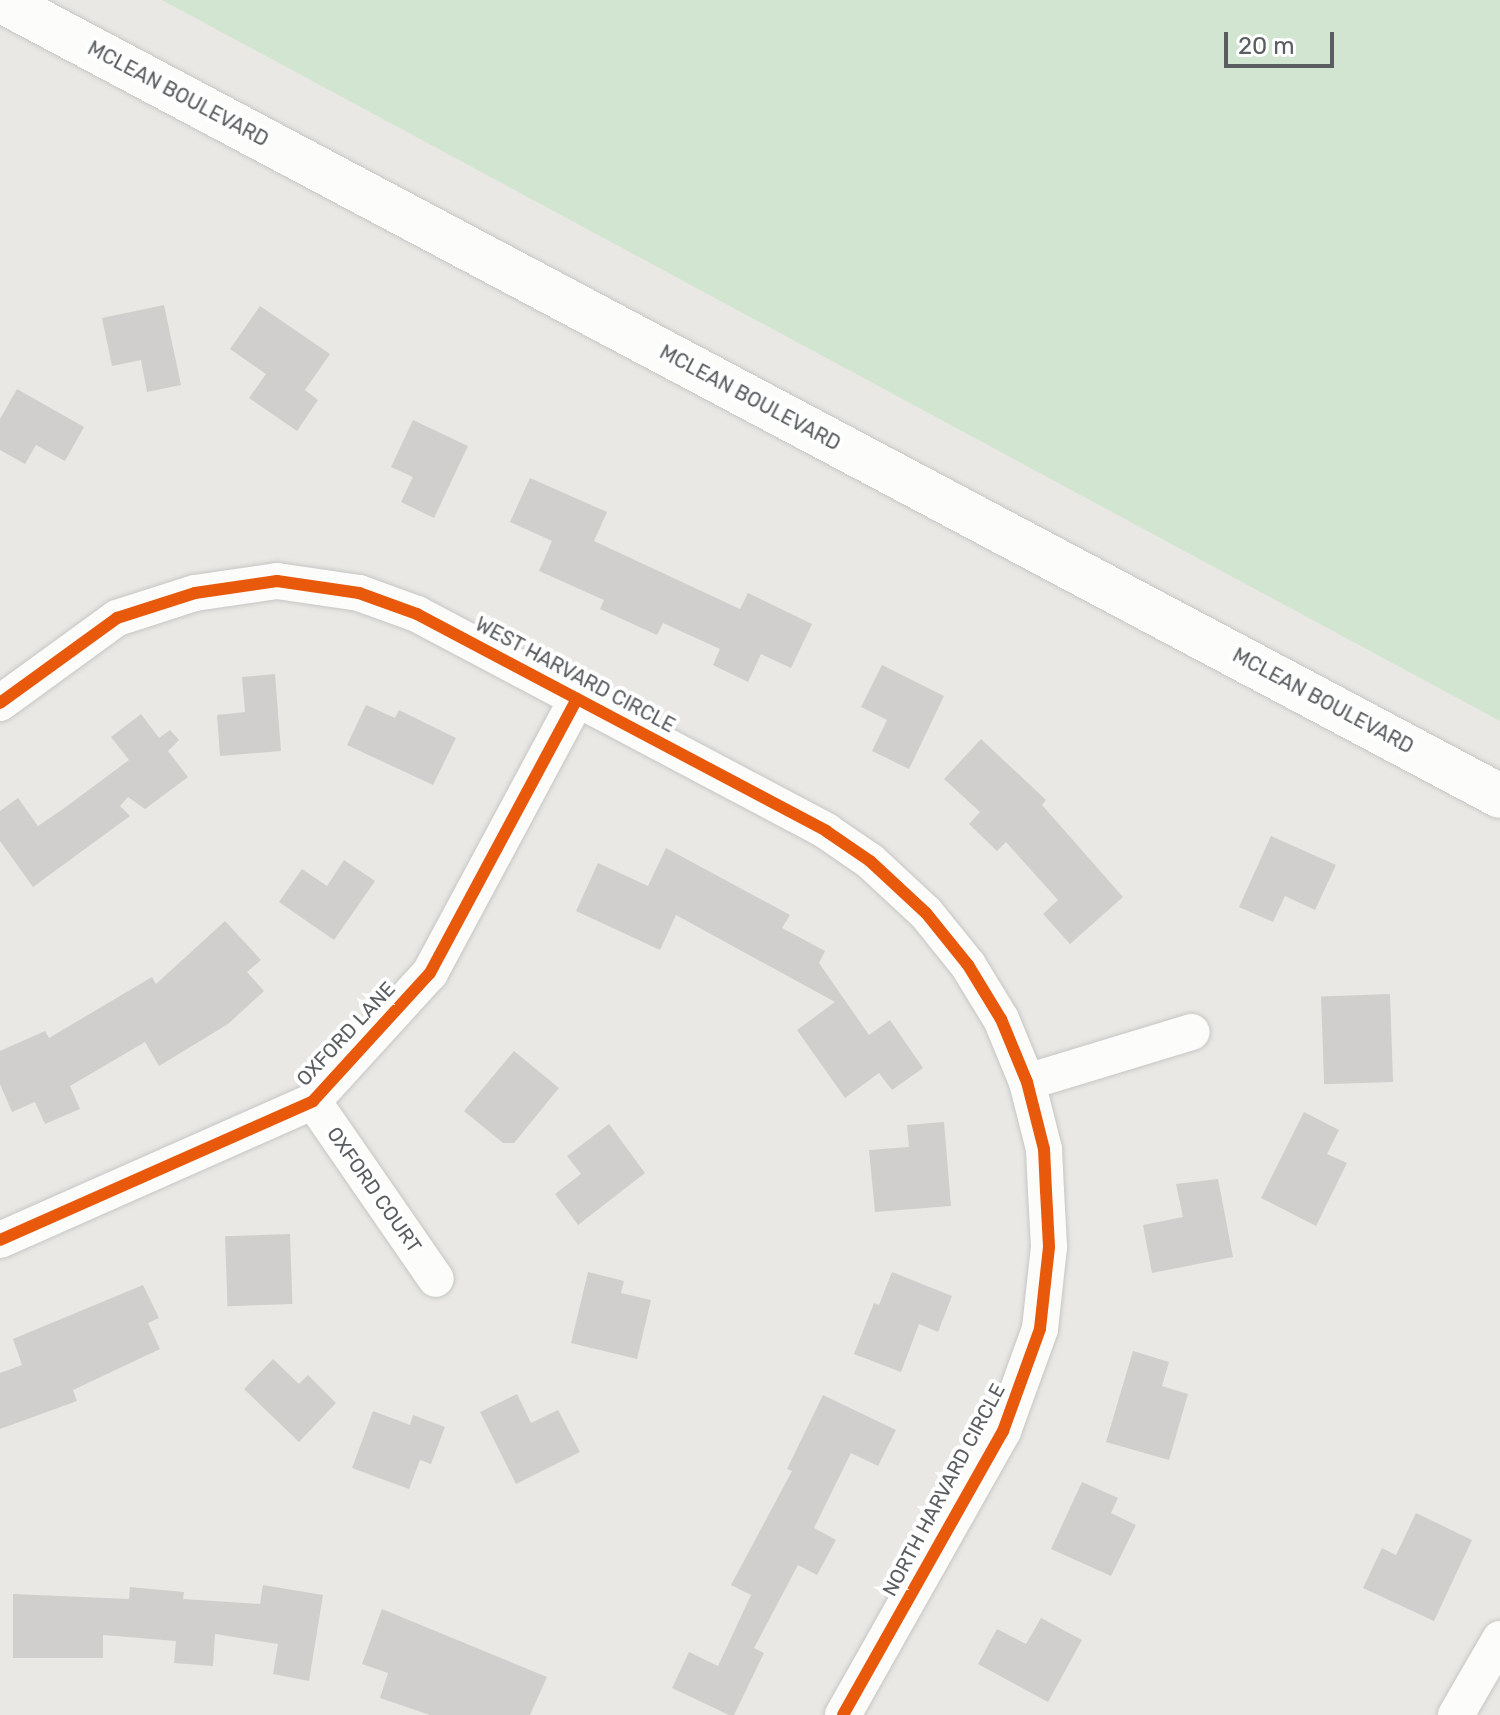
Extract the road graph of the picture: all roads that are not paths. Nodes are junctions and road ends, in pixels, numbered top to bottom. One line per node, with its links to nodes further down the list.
1 (0, 0): 4 (main road, MCLEAN BOULEVARD)
2 (577, 699): 3 (street, WEST HARVARD CIRCLE); 6 (street, WEST HARVARD CIRCLE); 7 (street, OXFORD LANE)
3 (0, 703)
4 (1500, 796)
5 (1192, 1032): 6 (street)
6 (1027, 1082): 11 (street, NORTH HARVARD CIRCLE)
7 (313, 1101): 8 (street, OXFORD LANE); 9 (street, OXFORD COURT)
8 (0, 1240)
9 (436, 1279)
10 (1500, 1639): 12 (street)
11 (843, 1715)
12 (1456, 1715)

